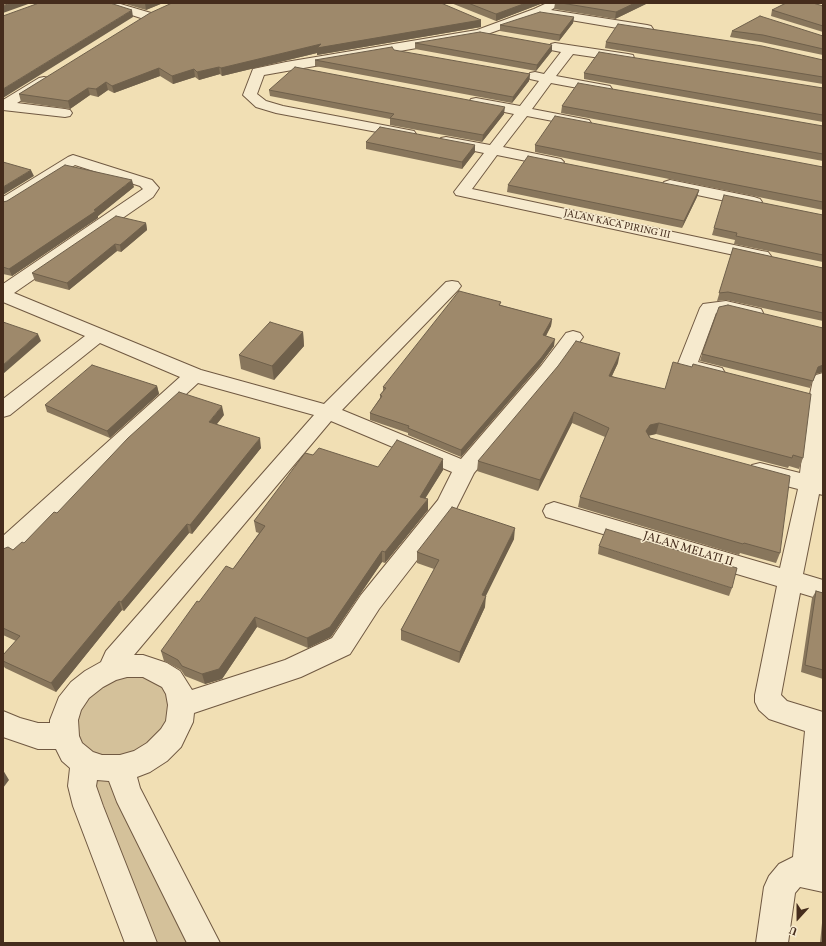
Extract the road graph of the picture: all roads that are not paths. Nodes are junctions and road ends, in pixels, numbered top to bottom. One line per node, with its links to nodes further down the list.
1 (105, 3): 5 (street)
2 (556, 3): 4 (street)
3 (162, 10): 5 (street)
4 (538, 12): 7 (street); 9 (street)
5 (147, 16): 6 (street)
6 (134, 24)
7 (661, 31)
8 (539, 44): 10 (street)
9 (384, 49): 11 (street); 13 (street)
10 (570, 49): 12 (street); 17 (street)
11 (423, 56)
12 (638, 60)
13 (286, 66): 15 (street); 24 (street)
14 (56, 73): 20 (street)
15 (324, 73)
16 (523, 74): 17 (street)
17 (546, 78): 18 (street); 21 (street)
18 (615, 91)
19 (462, 100): 21 (street)
20 (3, 106): 22 (street)
21 (523, 111): 23 (street); 24 (street)
22 (65, 113)
23 (600, 126)
24 (495, 150): 25 (street); 29 (street, JALAN KACA PIRING III)
25 (573, 165)
26 (659, 183): 28 (street)
27 (3, 204): 31 (street)
28 (768, 205)
29 (776, 259)
30 (452, 286): 40 (street)
31 (3, 292)
32 (3, 295): 34 (street)
33 (771, 317): 37 (street)
34 (98, 335): 36 (street); 39 (street)
35 (573, 337): 42 (street)
36 (194, 375): 40 (street); 45 (street)
37 (730, 377)
38 (817, 394): 43 (street)
39 (3, 410)
40 (328, 412): 42 (street); 48 (street)
41 (744, 466): 43 (street)
42 (465, 468): 49 (street)
43 (817, 486): 46 (street)
44 (554, 511): 46 (street, JALAN MELATI II)
45 (3, 550)
46 (790, 580): 47 (street, JALAN MELATI II); 51 (street)
47 (823, 590)
48 (110, 670): 49 (street); 52 (street)
49 (182, 705): 54 (street)
50 (3, 723): 52 (street)
51 (821, 723): 55 (street)
52 (65, 736): 53 (street)
53 (85, 763): 54 (street); 56 (street)
54 (120, 768): 57 (street)
55 (815, 874): 58 (street)
56 (141, 943)
57 (204, 943)
58 (772, 943)

